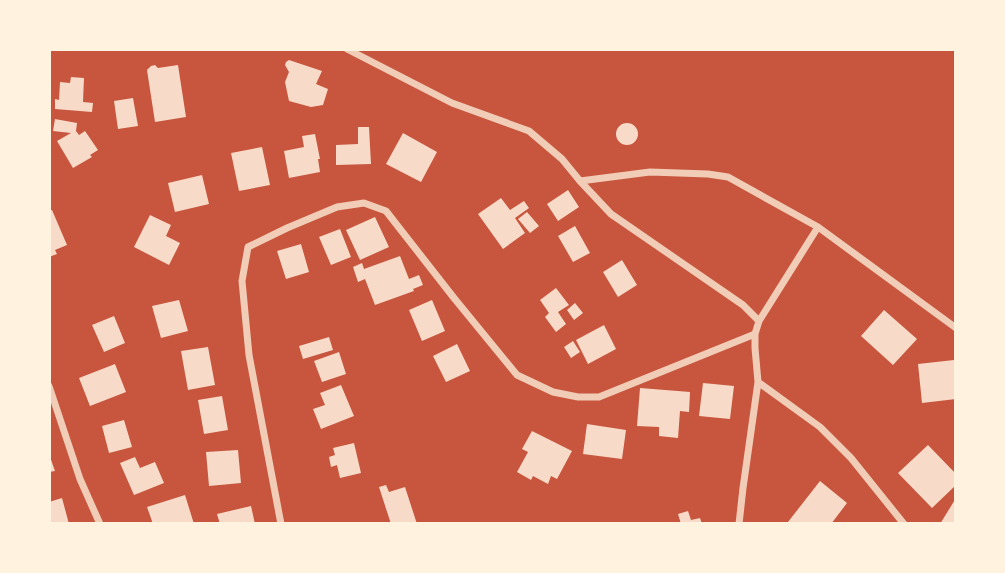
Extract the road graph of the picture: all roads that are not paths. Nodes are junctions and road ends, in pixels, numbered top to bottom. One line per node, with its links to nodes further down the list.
1 (346, 49): 2 (street)
2 (580, 181): 3 (street); 4 (street)
3 (818, 228): 4 (street); 5 (street)
4 (759, 321): 6 (street)
5 (956, 328)
6 (755, 334): 7 (street); 10 (street)
7 (758, 382): 11 (street); 12 (street)
8 (49, 386): 9 (street)
9 (100, 524)
10 (281, 524)
11 (739, 524)
12 (904, 524)

